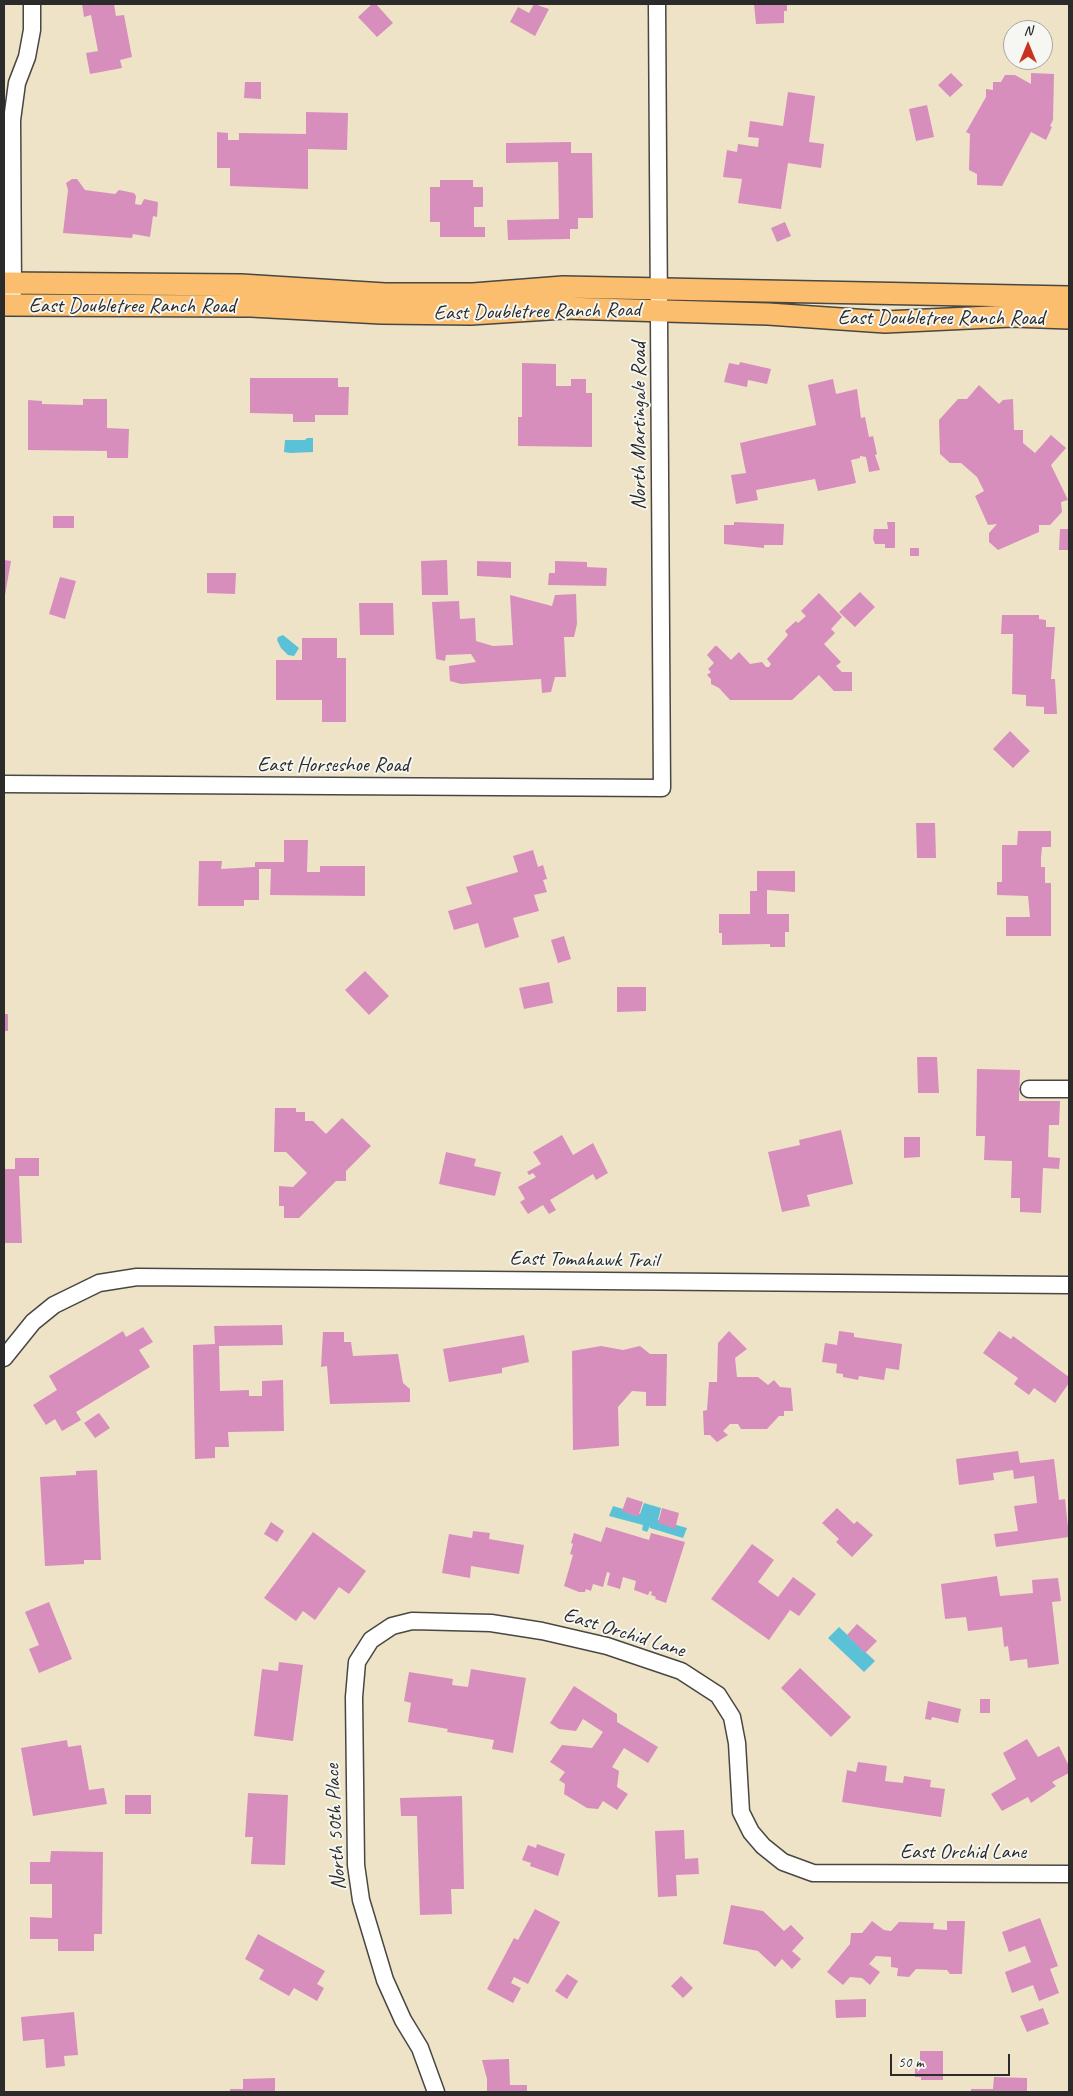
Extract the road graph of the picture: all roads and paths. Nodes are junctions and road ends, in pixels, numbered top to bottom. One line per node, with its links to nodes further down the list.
1 (32, 4): 3 (street)
2 (657, 4): 4 (street, North Martingale Road)
3 (8, 283): 4 (main road, East Doubletree Ranch Road); 7 (street)
4 (660, 289): 5 (main road, East Doubletree Ranch Road); 8 (street, North Martingale Road)
5 (931, 293): 6 (main road, East Doubletree Ranch Road); 10 (main road)
6 (1069, 297)
7 (8, 305): 8 (main road, East Doubletree Ranch Road)
8 (660, 310): 10 (main road, East Doubletree Ranch Road); 12 (street, North Martingale Road)
9 (1069, 318): 10 (main road, East Doubletree Ranch Road)
10 (930, 320)
11 (4, 784): 12 (street, East Horseshoe Road)
12 (662, 788)
13 (1029, 1088): 14 (street)
14 (1069, 1089)
15 (1069, 1286): 16 (street, East Tomahawk Trail)
16 (4, 1358)
17 (370, 1640): 18 (street, East Orchid Lane); 19 (street, North 50th Place)
18 (1069, 1874)
19 (436, 2092)

